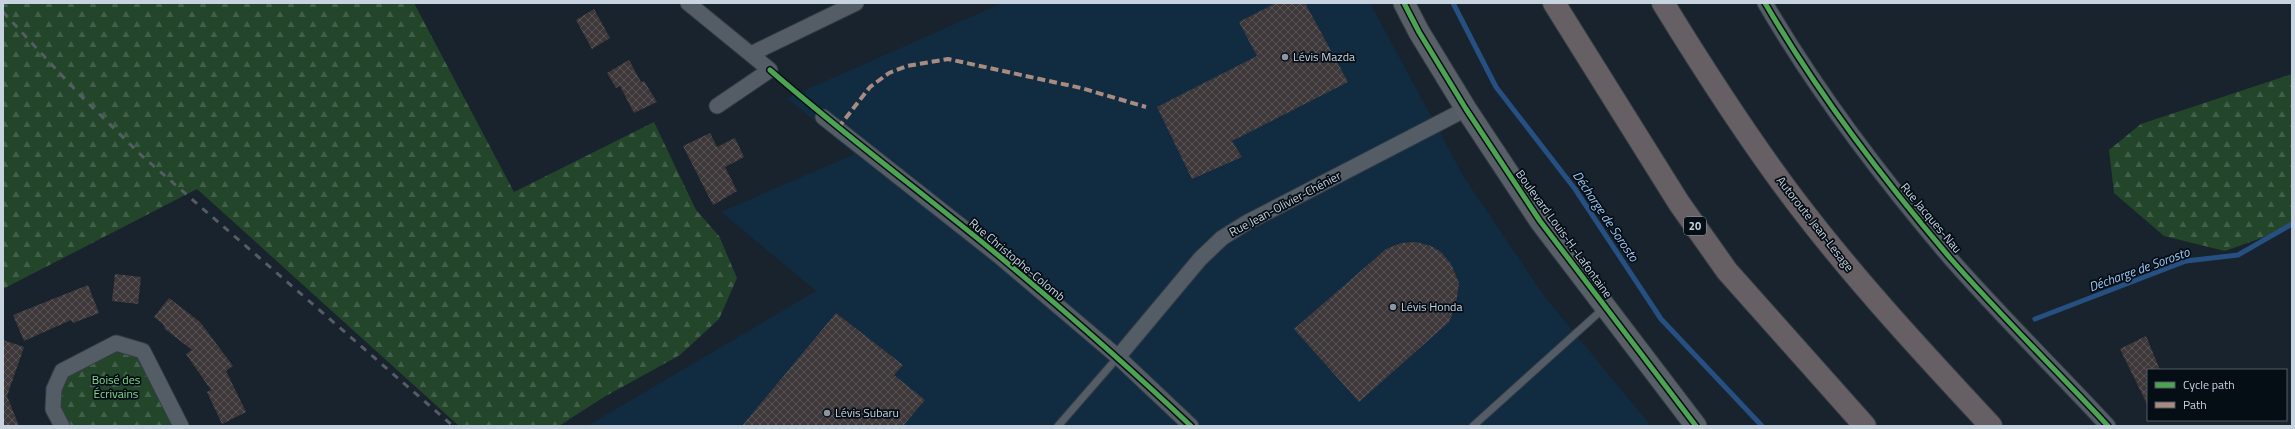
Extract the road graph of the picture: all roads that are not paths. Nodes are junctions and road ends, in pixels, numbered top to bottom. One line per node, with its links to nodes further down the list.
1 (688, 3): 7 (street)
2 (856, 3): 7 (street)
3 (1404, 3): 9 (street, Boulevard Louis-H.-Lafontaine)
4 (1554, 3): 19 (highway, 20)
5 (1663, 3): 20 (highway, Autoroute Jean-Lesage)
6 (1765, 3): 21 (street, Rue Jacques-Nau)
7 (751, 54): 8 (street)
8 (717, 106)
9 (1466, 109): 11 (street, Boulevard Louis-H.-Lafontaine); 12 (street, Rue Jean-Olivier-Chénier)
10 (823, 117): 12 (street, Rue Christophe-Colomb)
11 (1605, 307): 17 (lane); 18 (street, Boulevard Louis-H.-Lafontaine)
12 (1118, 357): 15 (lane); 16 (street, Rue Christophe-Colomb)
13 (62, 426): 14 (street)
14 (180, 426)
15 (1058, 426)
16 (1191, 426)
17 (1473, 426)
18 (1696, 426)
19 (1865, 426)
20 (1991, 426)
21 (2108, 426)

